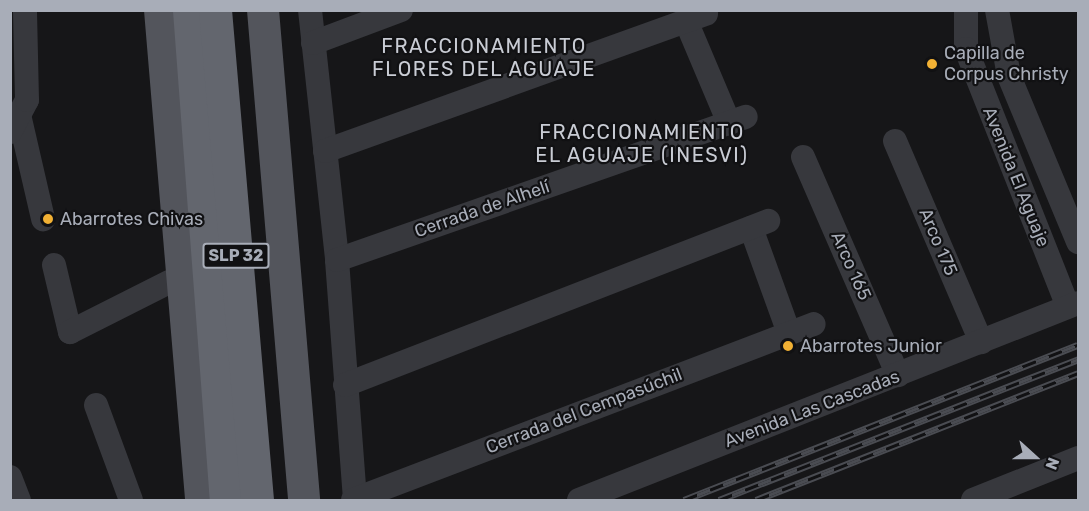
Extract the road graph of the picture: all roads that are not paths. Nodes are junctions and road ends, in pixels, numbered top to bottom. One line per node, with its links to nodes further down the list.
1 (153, 10): 20 (street)
2 (160, 10): 34 (main road)
3 (189, 10): 35 (highway, SLP 32)
4 (215, 10): 36 (highway, SLP 32)
5 (310, 10): 11 (street)
6 (401, 10): 11 (street)
7 (966, 10): 21 (street, Avenida El Aguaje)
8 (997, 10): 17 (street, Avenida El Aguaje)
9 (262, 17): 37 (main road)
10 (21, 22): 12 (street)
11 (313, 43): 14 (street)
12 (15, 126): 16 (street)
13 (895, 141): 24 (street, Arco 175)
14 (325, 151): 18 (street); 18 (street, Cerrada de Alhelí)
15 (802, 158): 25 (street, Arco 165)
16 (43, 219)
17 (1078, 242)
18 (337, 260): 26 (street)
19 (54, 265): 20 (street)
20 (169, 282): 33 (street)
21 (1073, 305): 24 (street, Avenida Las Cascadas)
22 (813, 324): 23 (street, Cerrada del Cempasúchil)
23 (789, 333): 26 (street); 30 (street, Cerrada del Cempasúchil)
24 (981, 342): 25 (street, Avenida Las Cascadas)
25 (898, 375): 38 (street, Avenida Las Cascadas)
26 (345, 385): 30 (street)
27 (96, 405): 32 (street)
28 (1078, 458): 39 (street)
29 (10, 477): 31 (street)
30 (354, 500)
31 (19, 501)
32 (131, 501)
33 (188, 501)
34 (201, 501)
35 (226, 501)
36 (257, 501)
37 (304, 501)
38 (579, 501)
39 (973, 501)

